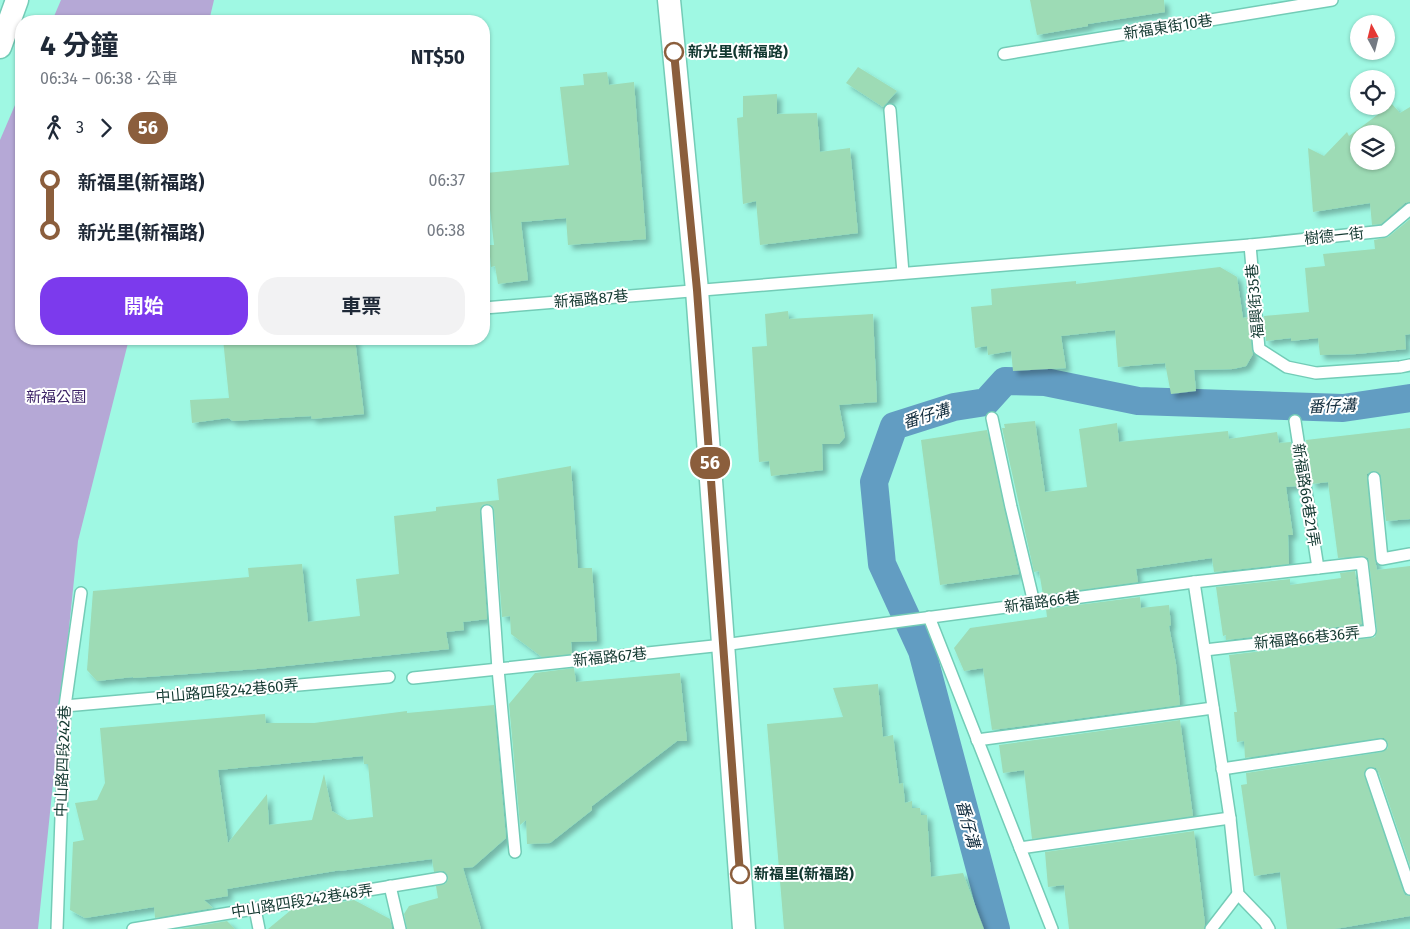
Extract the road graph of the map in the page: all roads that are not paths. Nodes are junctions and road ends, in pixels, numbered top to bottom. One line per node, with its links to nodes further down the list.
1 (18, 0): 4 (street)
2 (670, 0): 10 (street)
3 (1332, 0): 5 (lane, 新福東街10巷)
4 (0, 47)
5 (1004, 54)
6 (890, 110): 9 (lane)
7 (1410, 209): 8 (lane, 樹德一街)
8 (1250, 245): 9 (lane, 樹德一街); 12 (lane, 福興街35巷)
9 (903, 273): 10 (lane, 新福路87巷)
10 (697, 290): 11 (lane, 新福路87巷); 24 (street)
11 (490, 307)
12 (1410, 365)
13 (992, 418): 22 (lane)
14 (1295, 421): 19 (lane, 新福路66巷21弄)
15 (1374, 478): 17 (lane)
16 (488, 511): 26 (lane)
17 (1410, 554)
18 (1362, 563): 19 (lane, 新福路66巷); 25 (lane, 新福路66巷36弄)
19 (1318, 568): 20 (lane, 新福路66巷)
20 (1194, 582): 22 (lane, 新福路66巷); 25 (lane)
21 (81, 593): 29 (lane, 中山路四段242巷)
22 (1034, 603): 23 (lane, 新福路66巷)
23 (929, 617): 24 (lane, 新福路66巷); 31 (lane)
24 (723, 645): 26 (lane, 新福路67巷); 47 (street)
25 (1205, 650): 30 (lane)
26 (498, 669): 28 (lane, 新福路67巷); 37 (lane)
27 (389, 677): 29 (lane, 中山路四段242巷60弄)
28 (413, 678)
29 (65, 706): 43 (lane, 中山路四段242巷)
30 (1213, 708): 31 (lane); 33 (lane)
31 (977, 740): 36 (lane)
32 (1381, 745): 33 (lane)
33 (1222, 768): 35 (lane)
34 (1371, 774): 40 (lane)
35 (1230, 818): 36 (lane); 41 (lane)
36 (1020, 848): 48 (lane)
37 (515, 852)
38 (441, 878): 39 (lane, 中山路四段242巷48弄)
39 (390, 886): 42 (lane, 中山路四段242巷48弄); 46 (lane)
40 (1410, 889)
41 (1238, 894): 49 (lane); 50 (lane)
42 (255, 909): 44 (lane, 中山路四段242巷48弄); 45 (lane)
43 (57, 929)
44 (133, 929)
45 (259, 929)
46 (400, 929)
47 (744, 929)
48 (1052, 929)
49 (1211, 929)
50 (1269, 929)

